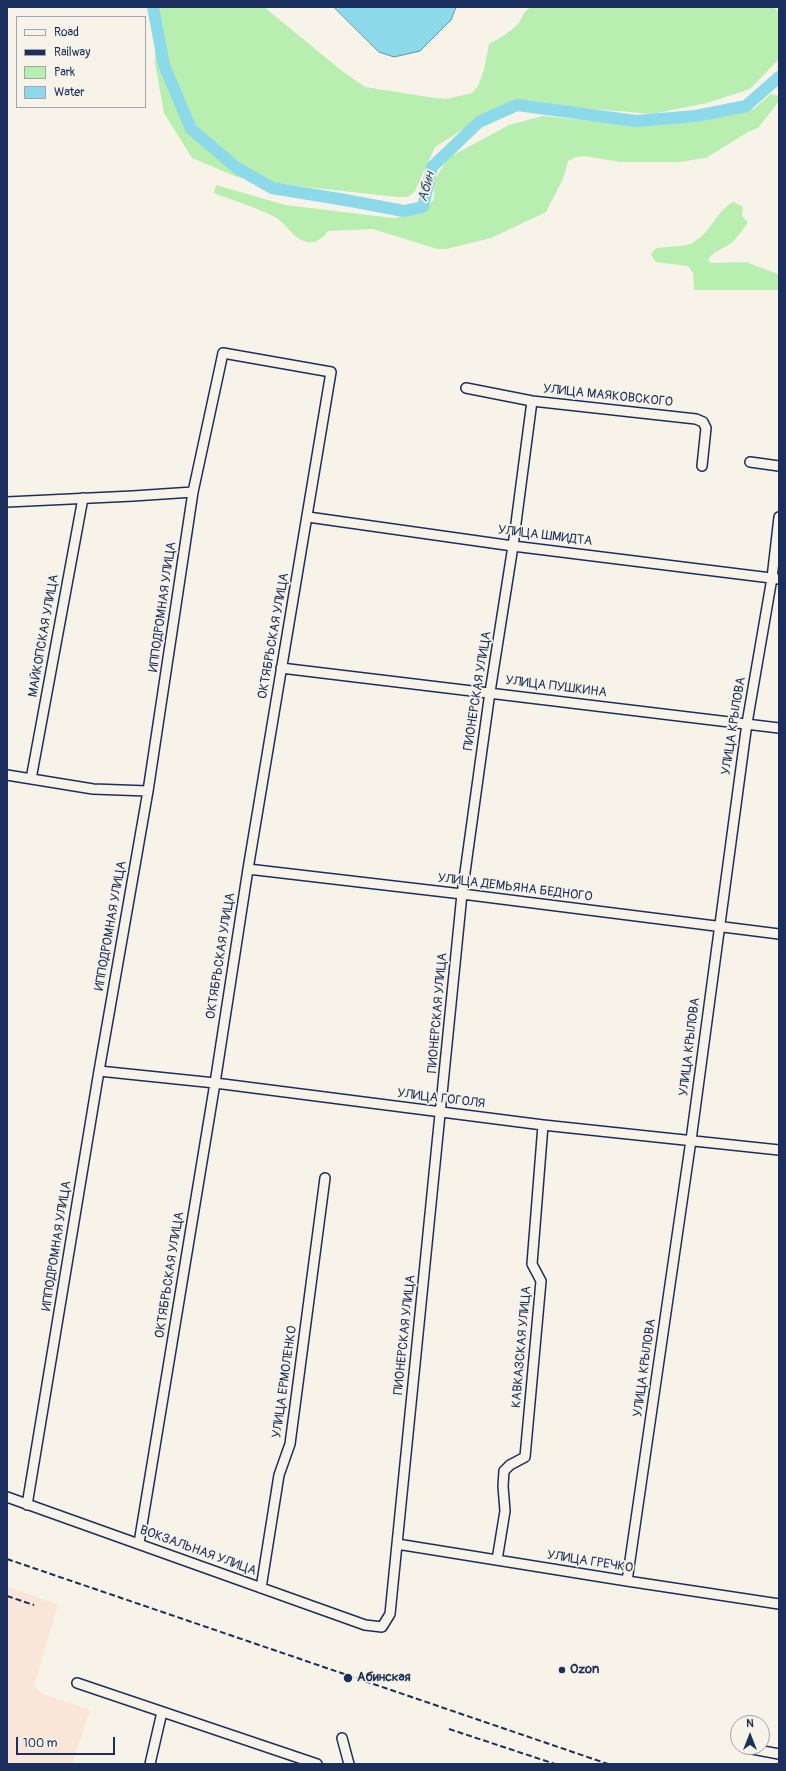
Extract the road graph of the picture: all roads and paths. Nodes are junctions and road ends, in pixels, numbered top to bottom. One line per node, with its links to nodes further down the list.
1 (331, 372): 7 (street, ИППОДРОМНАЯ УЛИЦА); 10 (street, ОКТЯБРЬСКАЯ УЛИЦА)
2 (466, 388): 3 (street, УЛИЦА МАЯКОВСКОГО)
3 (532, 401): 5 (street, УЛИЦА МАЯКОВСКОГО); 12 (street, ПИОНЕРСКАЯ УЛИЦА)
4 (750, 462): 6 (street)
5 (702, 466)
6 (779, 466)
7 (193, 492): 8 (street); 20 (street, ИППОДРОМНАЯ УЛИЦА)
8 (82, 498): 9 (street); 19 (street, МАЙКОПСКАЯ УЛИЦА)
9 (7, 502)
10 (308, 517): 12 (street, УЛИЦА ШМИДТА); 14 (street, ОКТЯБРЬСКАЯ УЛИЦА)
11 (779, 517): 13 (street, УЛИЦА КРЫЛОВА)
12 (514, 546): 13 (street, УЛИЦА ШМИДТА); 15 (street, ПИОНЕРСКАЯ УЛИЦА)
13 (775, 579): 16 (street, УЛИЦА КРЫЛОВА)
14 (281, 668): 15 (street, УЛИЦА ПУШКИНА); 21 (street, ОКТЯБРЬСКАЯ УЛИЦА)
15 (490, 692): 16 (street, УЛИЦА ПУШКИНА); 22 (street, ПИОНЕРСКАЯ УЛИЦА)
16 (747, 723): 17 (street, УЛИЦА ПУШКИНА); 23 (street, УЛИЦА КРЫЛОВА)
17 (779, 728)
18 (7, 776): 19 (street)
19 (30, 779): 20 (street)
20 (148, 790): 25 (street, ИППОДРОМНАЯ УЛИЦА)
21 (248, 869): 22 (street, УЛИЦА ДЕМЬЯНА БЕДНОГО); 26 (street, ОКТЯБРЬСКАЯ УЛИЦА)
22 (462, 894): 23 (street, УЛИЦА ДЕМЬЯНА БЕДНОГО); 27 (street, ПИОНЕРСКАЯ УЛИЦА)
23 (718, 927): 24 (street, УЛИЦА ДЕМЬЯНА БЕДНОГО); 29 (street, УЛИЦА КРЫЛОВА)
24 (779, 934)
25 (99, 1071): 26 (street, УЛИЦА ГОГОЛЯ); 33 (street, ИППОДРОМНАЯ УЛИЦА)
26 (215, 1083): 27 (street, УЛИЦА ГОГОЛЯ); 34 (street, ОКТЯБРЬСКАЯ УЛИЦА)
27 (441, 1112): 28 (street, УЛИЦА ГОГОЛЯ); 35 (street, ПИОНЕРСКАЯ УЛИЦА)
28 (543, 1126): 29 (street, УЛИЦА ГОГОЛЯ); 36 (street, КАВКАЗСКАЯ УЛИЦА)
29 (691, 1140): 30 (street, УЛИЦА ГОГОЛЯ); 37 (street, УЛИЦА КРЫЛОВА)
30 (779, 1150)
31 (325, 1178): 38 (street, УЛИЦА ЕРМОЛЕНКО)
32 (7, 1497): 33 (street, ВОКЗАЛЬНАЯ УЛИЦА)
33 (27, 1505): 34 (street, ВОКЗАЛЬНАЯ УЛИЦА)
34 (139, 1543): 38 (street, ВОКЗАЛЬНАЯ УЛИЦА)
35 (397, 1544): 36 (street, УЛИЦА ГРЕЧКО); 40 (street, ПИОНЕРСКАЯ УЛИЦА)
36 (497, 1560): 37 (street, УЛИЦА ГРЕЧКО)
37 (628, 1581): 39 (street, УЛИЦА ГРЕЧКО)
38 (261, 1588): 40 (street, ВОКЗАЛЬНАЯ УЛИЦА)
39 (779, 1600)
40 (382, 1626)
41 (77, 1683): 42 (street)
42 (162, 1712): 44 (street); 45 (street)
43 (342, 1738): 46 (street)
44 (150, 1764)
45 (317, 1764)
46 (349, 1764)

